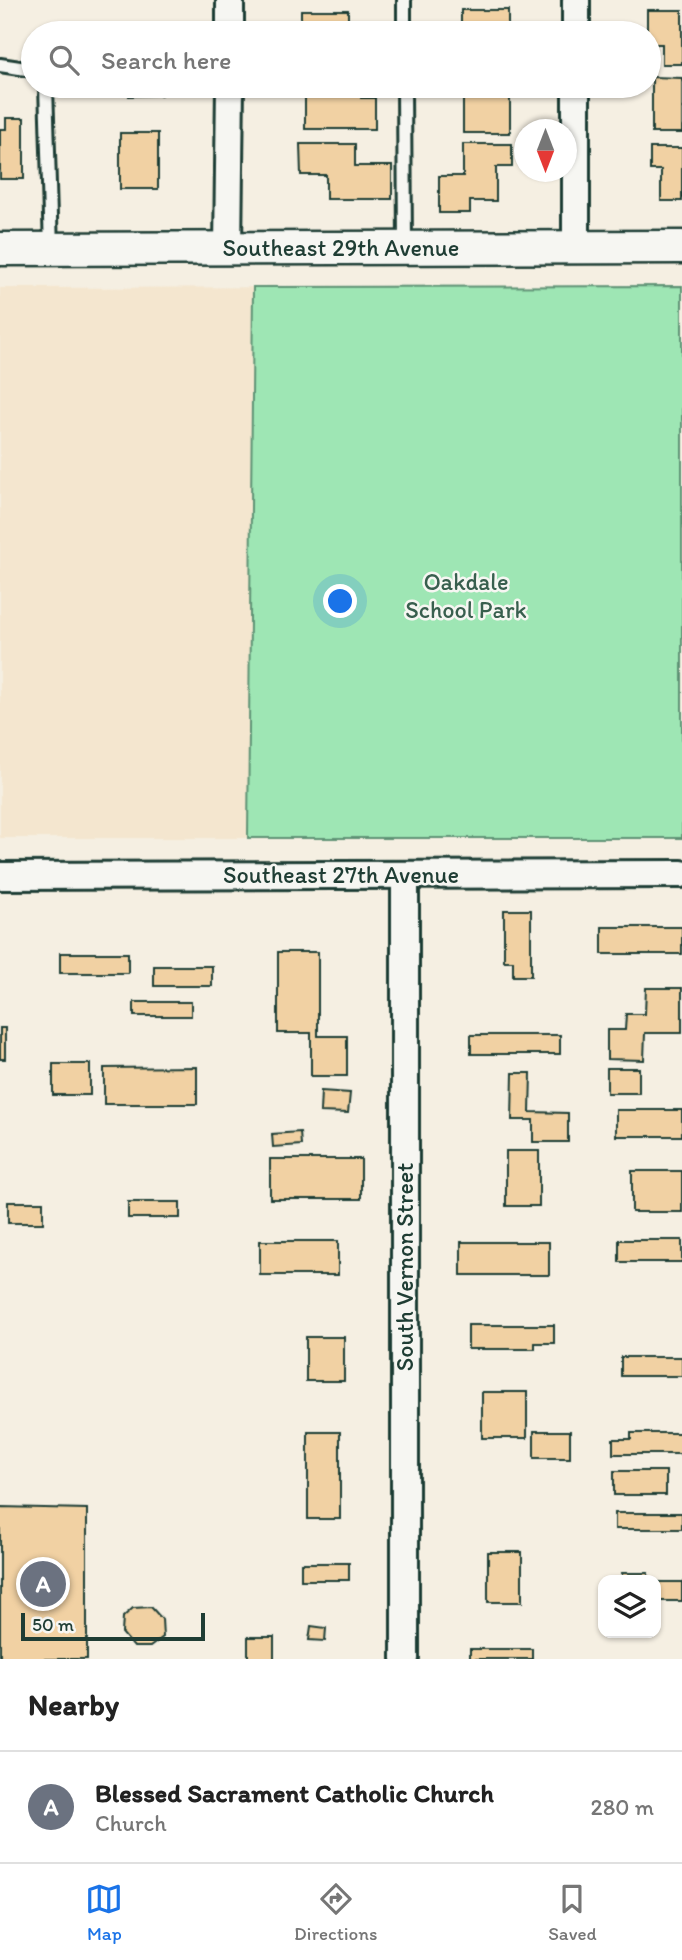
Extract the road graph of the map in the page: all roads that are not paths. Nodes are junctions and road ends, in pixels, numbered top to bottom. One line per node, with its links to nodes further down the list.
1 (230, 0): 4 (street)
2 (404, 0): 5 (lane)
3 (576, 0): 6 (street)
4 (230, 21)
5 (404, 21)
6 (576, 21)
7 (0, 65): 8 (lane)
8 (21, 68)
9 (46, 98): 18 (lane)
10 (230, 98): 15 (street)
11 (404, 98): 16 (lane)
12 (576, 98): 13 (street)
13 (576, 247): 14 (street, Southeast 29th Avenue); 16 (street, Southeast 29th Avenue)
14 (682, 247)
15 (228, 248): 16 (street, Southeast 29th Avenue); 18 (street, Southeast 29th Avenue)
16 (405, 248)
17 (0, 249): 18 (street, Southeast 29th Avenue)
18 (51, 249)
19 (682, 874): 20 (street, Southeast 27th Avenue)
20 (405, 875): 21 (street, Southeast 27th Avenue); 22 (street, South Vernon Street)
21 (0, 876)
22 (405, 1659)

